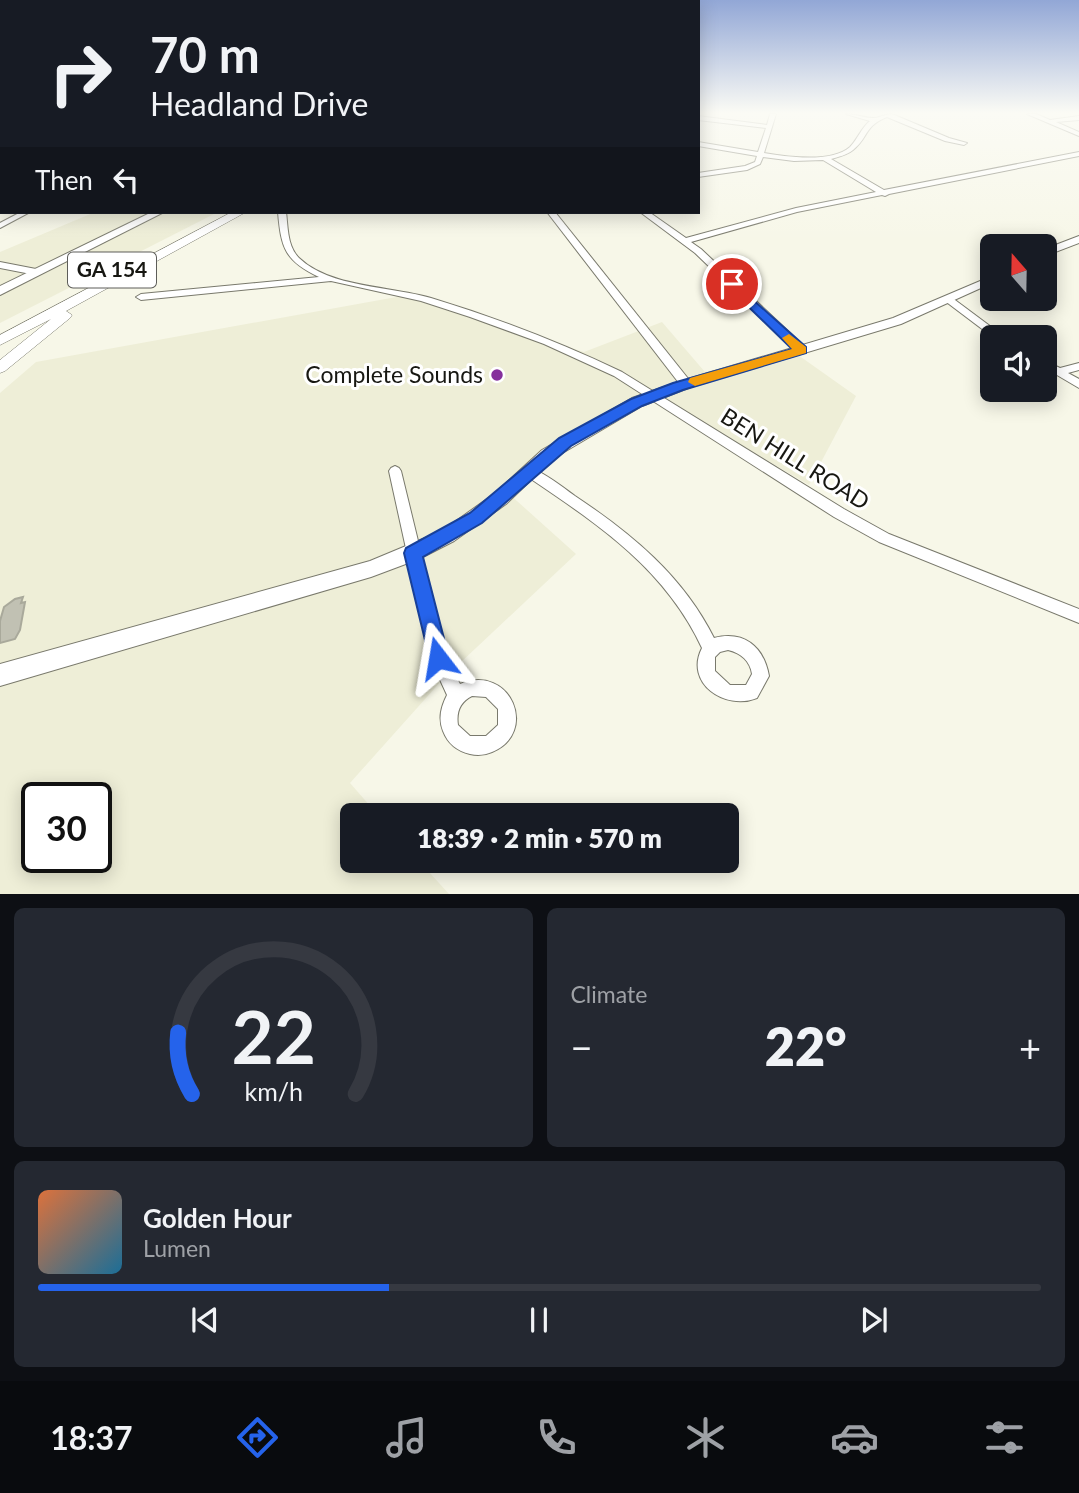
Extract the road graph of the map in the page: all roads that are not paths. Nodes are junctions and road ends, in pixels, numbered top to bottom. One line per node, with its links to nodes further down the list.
1 (760, 156): 6 (street)
2 (803, 156): 5 (street)
3 (827, 156): 5 (street)
4 (1071, 156): 7 (street)
5 (823, 157): 7 (street)
6 (700, 175)
7 (885, 194): 17 (street)
8 (22, 214): 15 (street)
9 (155, 214): 21 (main road)
10 (219, 214): 28 (highway, GA 154)
11 (236, 214): 20 (highway, GA 154)
12 (282, 214): 22 (street)
13 (553, 214): 34 (street)
14 (647, 214): 17 (street)
15 (0, 226)
16 (1079, 239): 18 (main road)
17 (685, 241): 30 (street)
18 (1057, 248)
19 (0, 265): 21 (street)
20 (134, 270): 29 (highway, GA 154); 32 (highway)
21 (36, 272): 24 (main road)
22 (335, 279): 25 (street); 36 (street, BEN HILL ROAD)
23 (980, 284): 26 (main road)
24 (0, 290)
25 (141, 297)
26 (948, 299): 27 (street); 30 (main road)
27 (983, 325)
28 (0, 329)
29 (0, 341)
30 (802, 350): 34 (main road)
31 (1079, 366): 33 (street)
32 (0, 368)
33 (1059, 372): 35 (street)
34 (686, 384): 36 (main road)
35 (1079, 384)
36 (652, 395): 38 (main road); 40 (street, BEN HILL ROAD)
37 (395, 471): 39 (street)
38 (529, 472): 39 (main road); 41 (street)
39 (413, 553): 42 (main road); 43 (street)
40 (1079, 616)
41 (710, 649)
42 (0, 675)
43 (457, 697)

